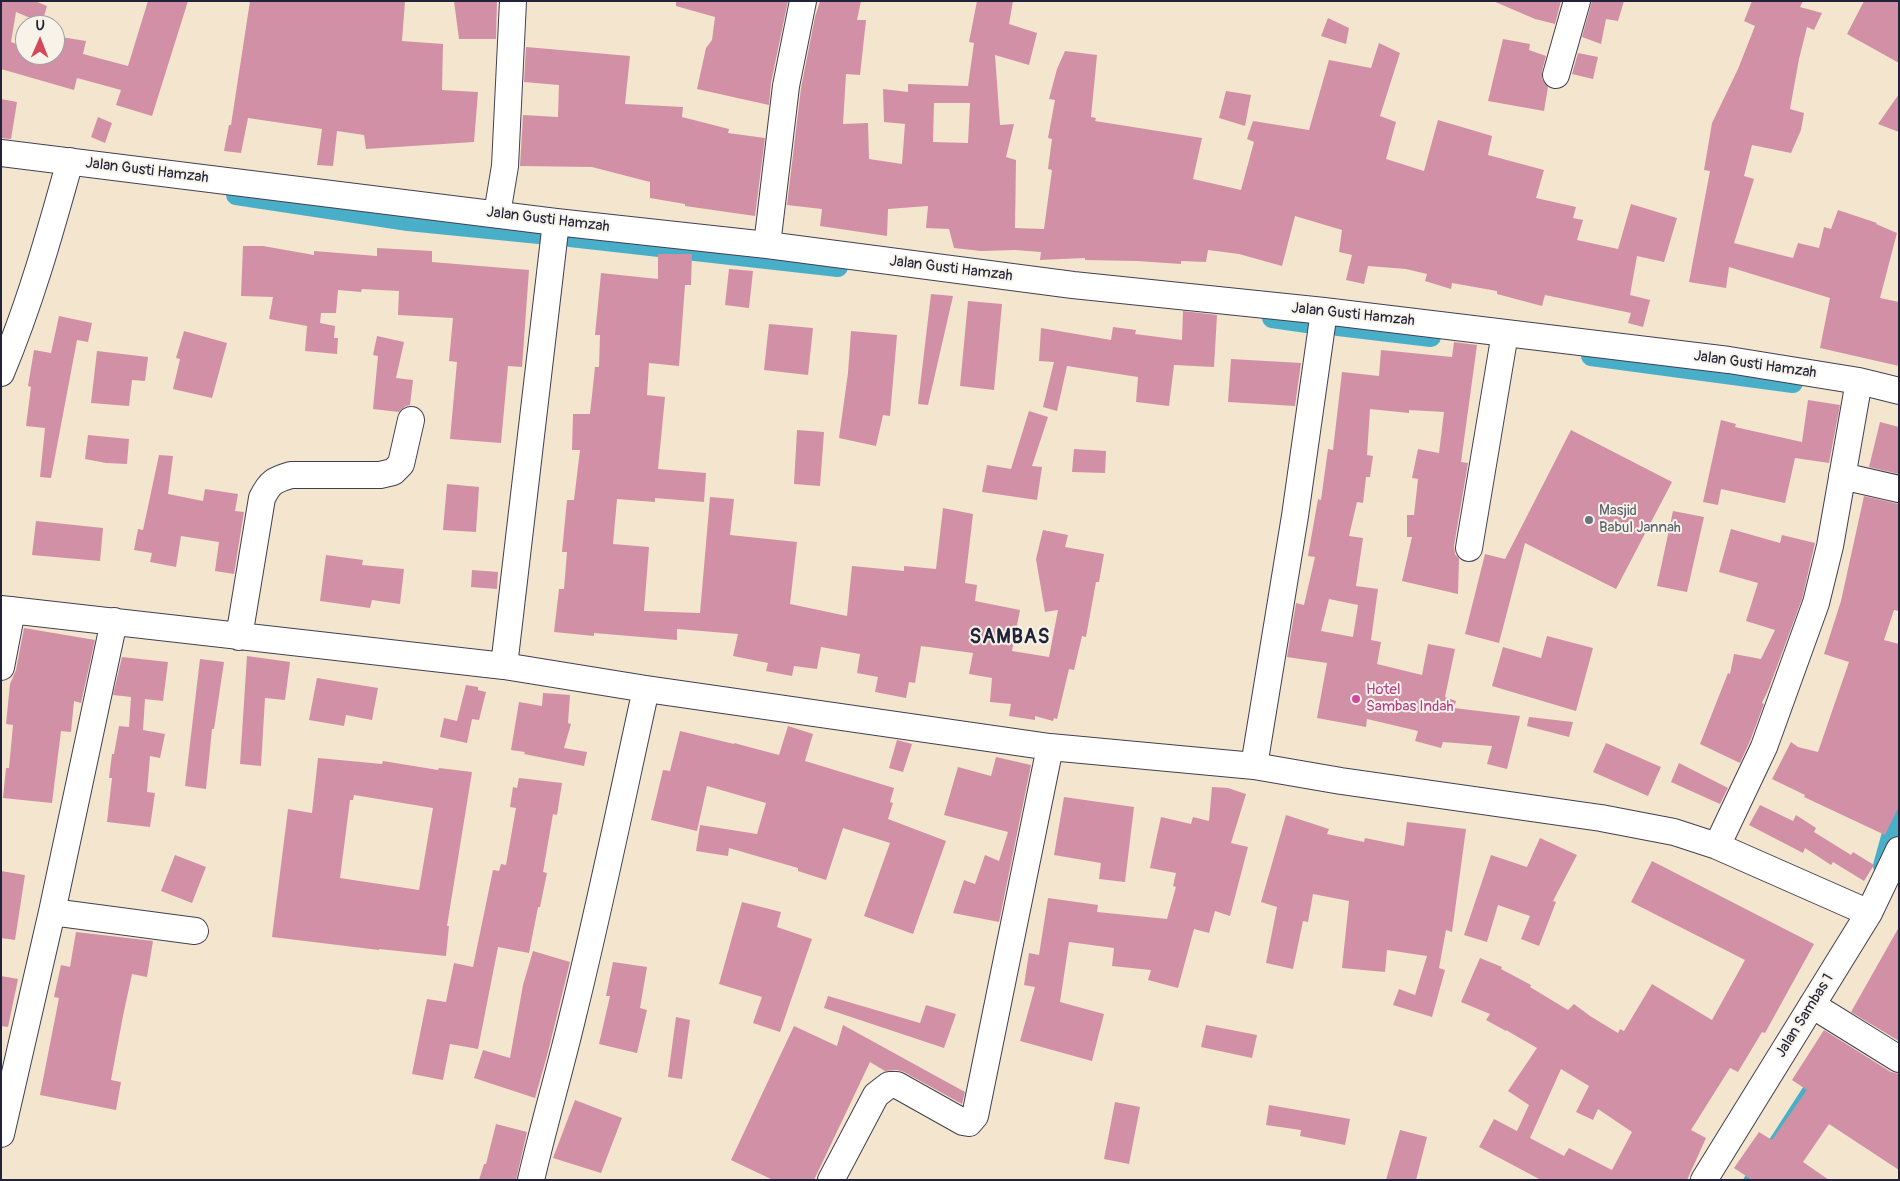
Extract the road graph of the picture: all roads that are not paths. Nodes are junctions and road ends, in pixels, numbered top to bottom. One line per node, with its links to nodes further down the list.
1 (513, 1): 7 (street)
2 (803, 1): 9 (street)
3 (1578, 1): 4 (street)
4 (1556, 75)
5 (1, 153): 6 (street, Jalan Gusti Hamzah)
6 (70, 161): 7 (street, Jalan Gusti Hamzah); 12 (street)
7 (498, 214): 8 (street, Jalan Gusti Hamzah)
8 (556, 222): 9 (street, Jalan Gusti Hamzah); 22 (street)
9 (767, 245): 10 (street, Jalan Gusti Hamzah)
10 (1324, 311): 11 (street, Jalan Gusti Hamzah); 26 (street)
11 (1505, 333): 13 (street, Jalan Gusti Hamzah); 18 (street)
12 (1, 373)
13 (1859, 381): 14 (street, Jalan Gusti Hamzah); 16 (street)
14 (1899, 390)
15 (411, 420): 21 (street)
16 (1842, 476): 17 (street); 27 (street)
17 (1899, 489)
18 (1469, 548)
19 (7, 610): 20 (street); 23 (street)
20 (114, 621): 21 (street); 29 (street)
21 (239, 637): 22 (street)
22 (504, 666): 24 (street)
23 (1, 667)
24 (646, 689): 25 (street); 35 (street)
25 (1050, 747): 26 (street); 36 (street)
26 (1254, 766): 27 (street)
27 (1717, 846): 30 (street)
28 (1899, 850): 30 (street, Jalan Sambas 1)
29 (52, 912): 31 (street); 34 (street)
30 (1869, 914): 32 (street, Jalan Sambas 1)
31 (195, 931)
32 (1812, 1005): 33 (street); 37 (street, Jalan Sambas 1)
33 (1899, 1059)
34 (1, 1134)
35 (531, 1180)
36 (831, 1180)
37 (1704, 1180)

